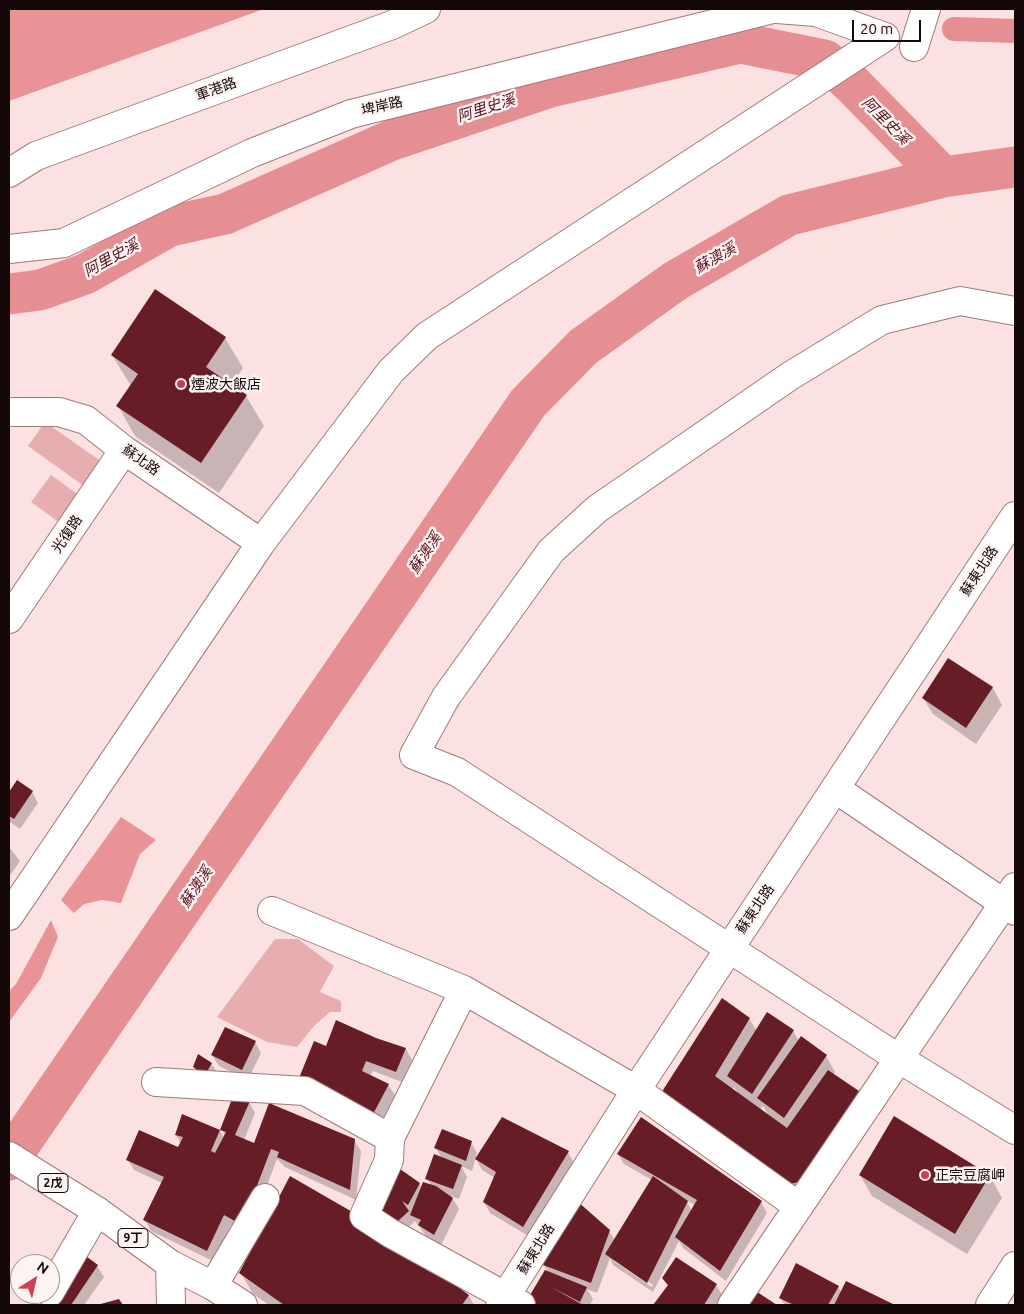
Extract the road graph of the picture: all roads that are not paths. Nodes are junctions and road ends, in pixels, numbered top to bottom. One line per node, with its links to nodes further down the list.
1 (426, 9): 6 (street, 軍港路)
2 (773, 9): 7 (street, 埤岸路)
3 (777, 9): 12 (street)
4 (926, 9): 5 (street)
5 (914, 47)
6 (9, 173)
7 (9, 249)
8 (1015, 312): 19 (street)
9 (9, 412): 10 (street, 蘇北路)
10 (124, 450): 12 (street, 蘇北路); 13 (street, 光復路)
11 (1015, 516): 15 (street, 蘇東北路)
12 (261, 543): 18 (street)
13 (17, 588): 14 (street, 光復路)
14 (9, 618)
15 (836, 789): 16 (street); 19 (street, 蘇東北路)
16 (1012, 900): 21 (street)
17 (272, 911): 20 (street)
18 (9, 916)
19 (730, 947): 21 (street); 23 (street, 蘇東北路)
20 (464, 990): 23 (street); 25 (street)
21 (898, 1058): 24 (street); 28 (street)
22 (156, 1082): 25 (street)
23 (636, 1090): 28 (street); 34 (street, 蘇東北路)
24 (1015, 1130)
25 (390, 1138): 34 (street)
26 (9, 1156): 29 (street, 2戊)
27 (265, 1198): 33 (street)
28 (798, 1206): 38 (street)
29 (97, 1211): 30 (street, 9丁); 32 (street)
30 (170, 1264): 33 (street); 35 (street); 36 (street)
31 (1015, 1266): 39 (street)
32 (60, 1274)
33 (213, 1286): 37 (street)
34 (510, 1303)
35 (172, 1305)
36 (185, 1305)
37 (243, 1305)
38 (732, 1305)
39 (990, 1305)

